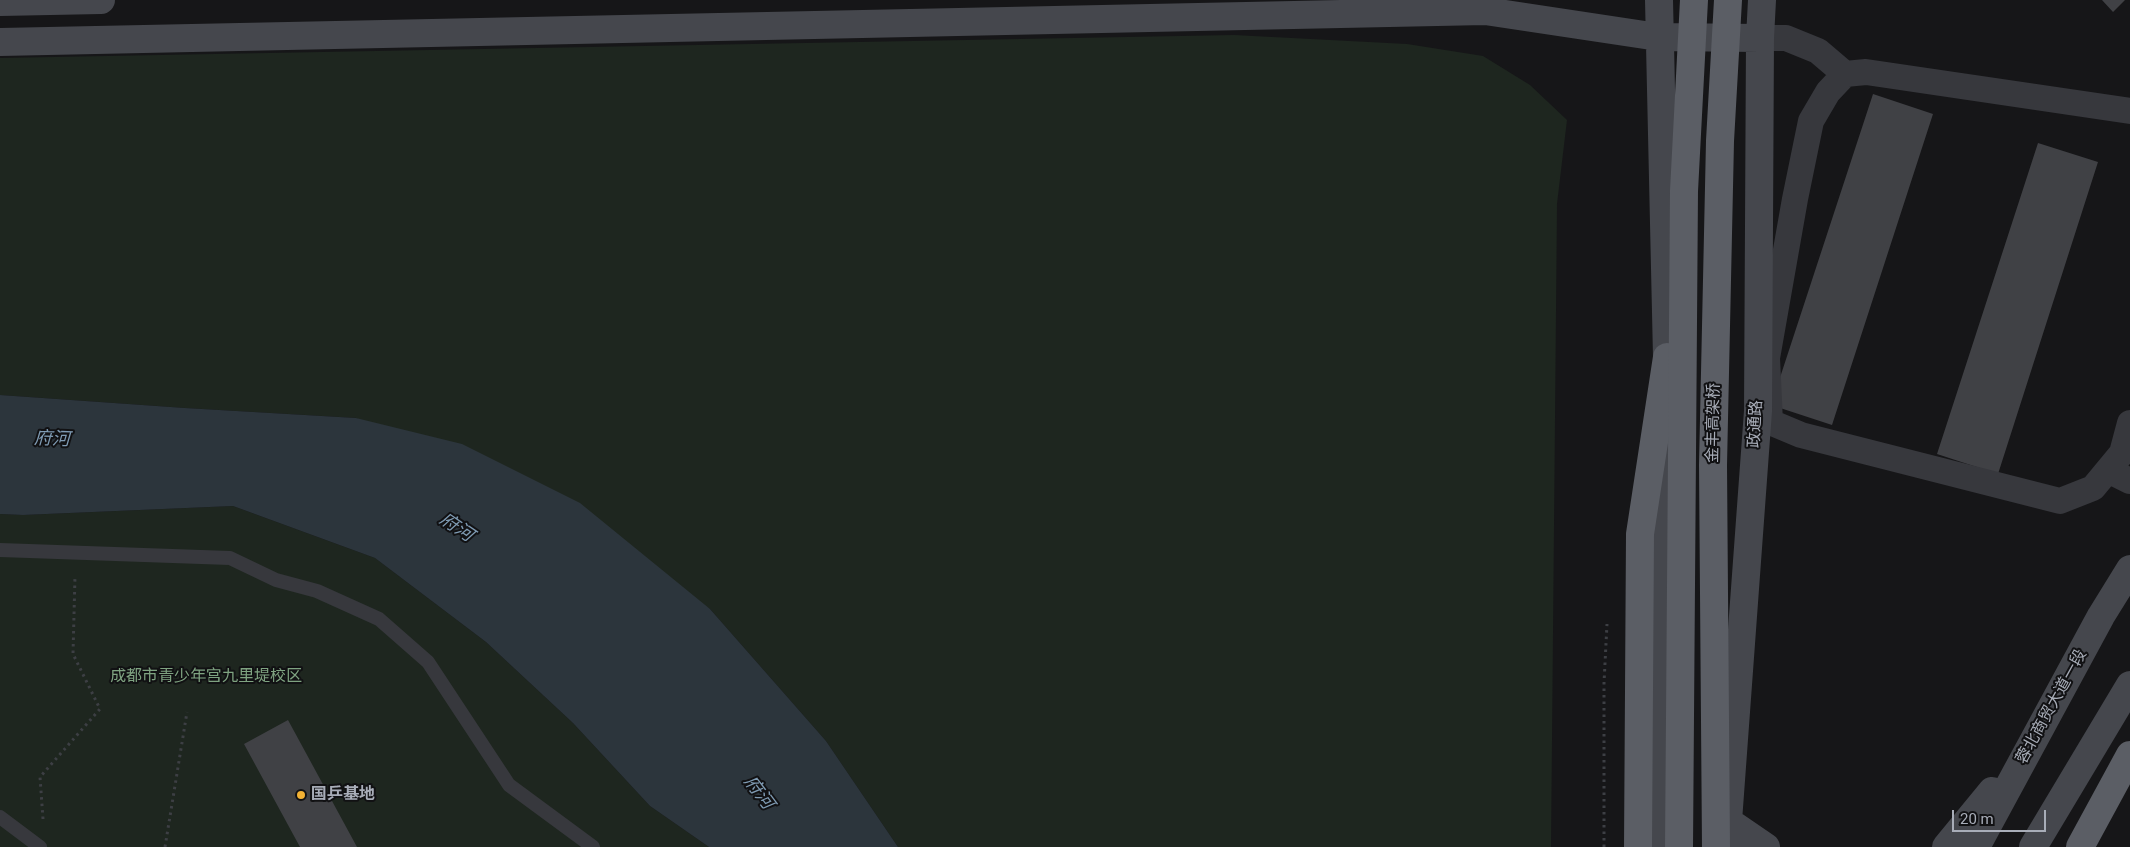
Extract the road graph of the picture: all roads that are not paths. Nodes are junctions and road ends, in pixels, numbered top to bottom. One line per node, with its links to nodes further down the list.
1 (101, 0): 6 (main road)
2 (1659, 0): 7 (main road)
3 (1694, 0): 26 (highway, 金丰高架桥, bridge)
4 (1728, 0): 27 (highway, 金丰高架桥, bridge)
5 (1762, 0): 8 (main road, 政通路)
6 (0, 2)
7 (1658, 37): 8 (main road); 9 (main road); 12 (main road)
8 (1760, 38): 10 (street); 21 (main road, 政通路)
9 (0, 42)
10 (1845, 74): 11 (street); 14 (street)
11 (2130, 111)
12 (1666, 357): 24 (highway); 25 (main road)
13 (2130, 423): 14 (street)
14 (2119, 475)
15 (0, 550): 23 (lane)
16 (2130, 568): 18 (main road, 蓉北商贸大道一段)
17 (2130, 685): 31 (main road)
18 (2032, 744): 29 (main road); 30 (main road, 蓉北商贸大道一段)
19 (2130, 755): 32 (highway)
20 (0, 816): 22 (lane)
21 (1729, 834): 28 (main road)
22 (40, 847)
23 (593, 847)
24 (1638, 847)
25 (1659, 847)
26 (1679, 847)
27 (1716, 847)
28 (1766, 847)
29 (1946, 847)
30 (1976, 847)
31 (2033, 847)
32 (2080, 847)

